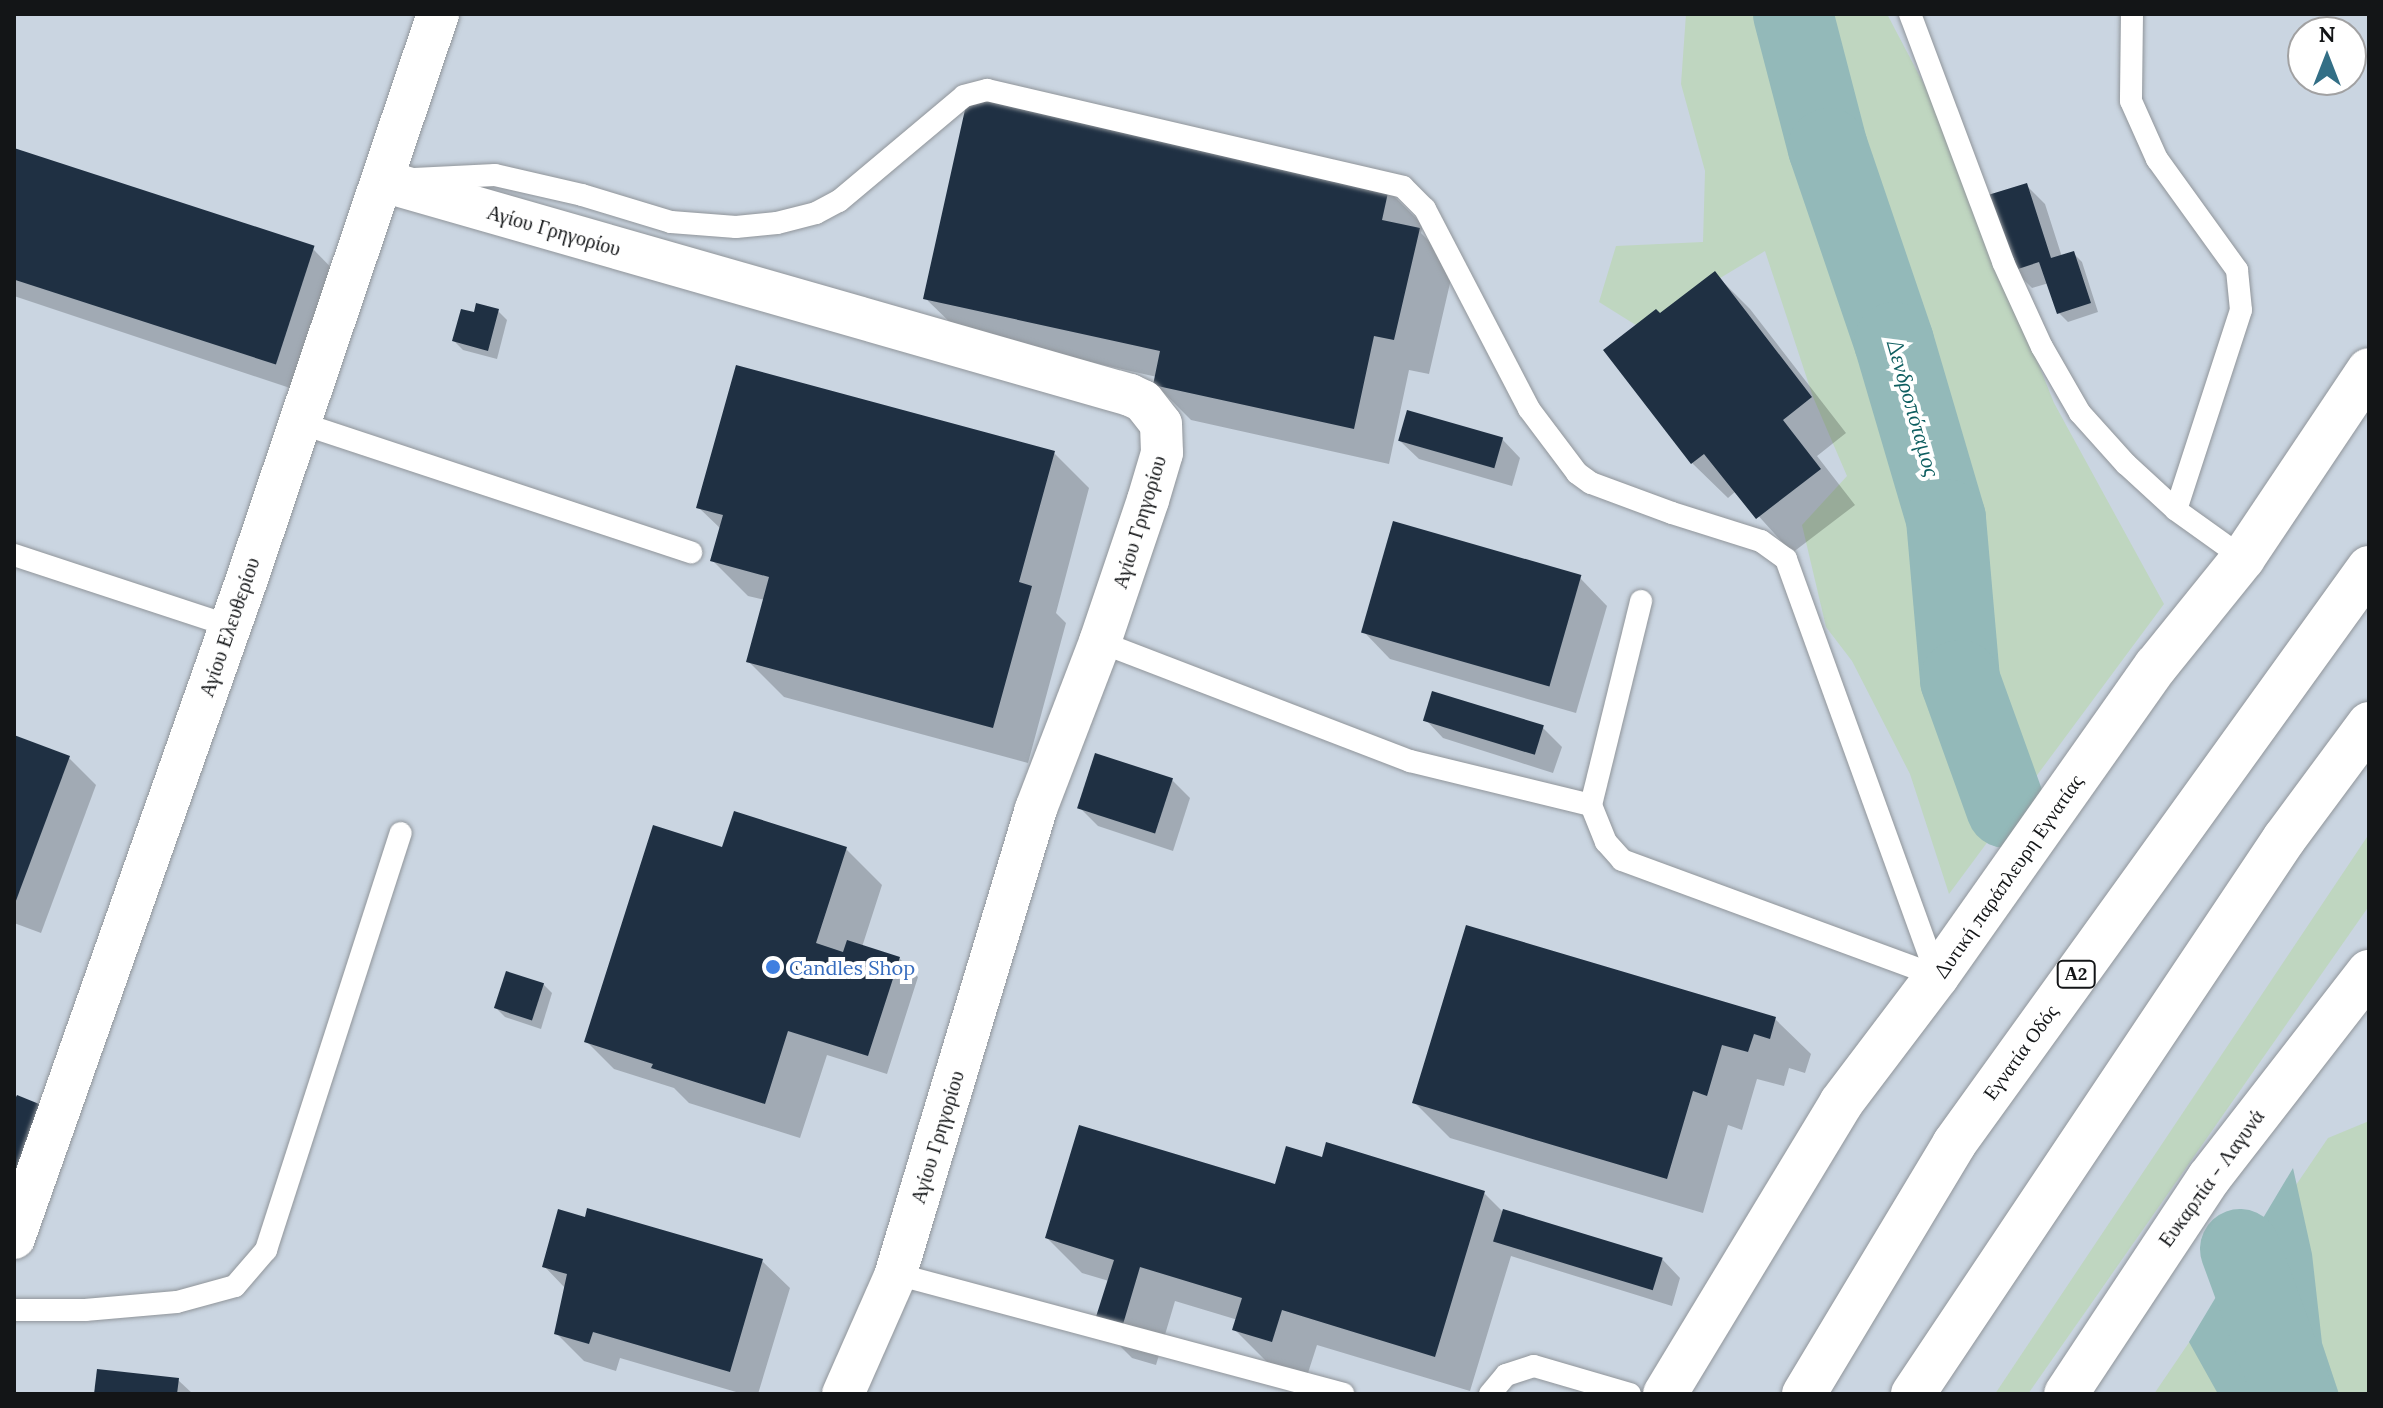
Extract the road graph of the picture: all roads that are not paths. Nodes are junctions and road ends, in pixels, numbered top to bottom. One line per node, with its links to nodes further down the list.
1 (438, 14): 4 (street, Αγίου Ελευθερίου)
2 (1910, 14): 7 (lane)
3 (2132, 14): 7 (lane)
4 (383, 181): 6 (street, Αγίου Ελευθερίου); 14 (street, Αγίου Γρηγορίου); 19 (lane)
5 (2369, 370): 10 (main road, Δυτική παράπλευρη Εγνατίας)
6 (300, 423): 8 (lane); 13 (street, Αγίου Ελευθερίου)
7 (2176, 510): 10 (lane)
8 (691, 552)
9 (14, 555): 13 (lane)
10 (2243, 558): 19 (main road, Δυτική παράπλευρη Εγνατίας)
11 (2369, 568): 28 (main road, Εγνατία Οδός / Α2)
12 (1641, 601): 16 (lane)
13 (230, 626): 20 (street, Αγίου Ελευθερίου)
14 (1100, 642): 16 (lane); 21 (street, Αγίου Γρηγορίου)
15 (2369, 724): 29 (main road)
16 (1591, 805): 19 (lane)
17 (401, 833): 22 (lane)
18 (2369, 972): 30 (main road, Ευκαρπία - Λαγυνά)
19 (1937, 976): 27 (main road, Δυτική παράπλευρη Εγνατίας)
20 (14, 1238)
21 (896, 1274): 23 (street, Αγίου Γρηγορίου); 24 (lane)
22 (14, 1310)
23 (843, 1394)
24 (1343, 1394)
25 (1490, 1394): 26 (lane)
26 (1630, 1394)
27 (1665, 1394)
28 (1804, 1394)
29 (1913, 1394)
30 (2066, 1394)

